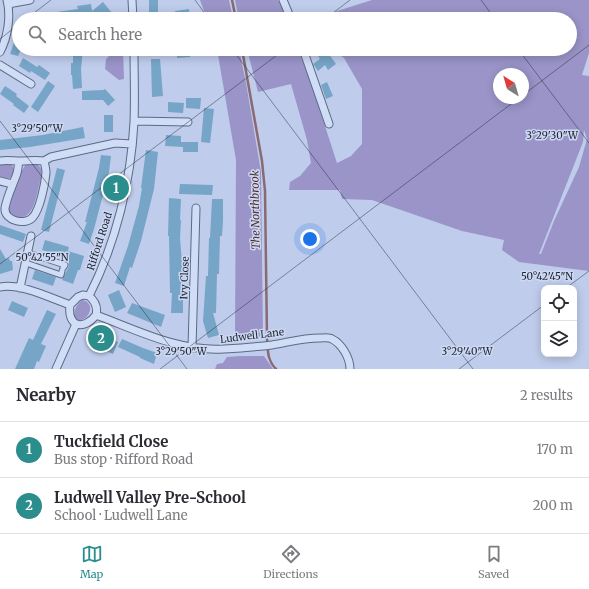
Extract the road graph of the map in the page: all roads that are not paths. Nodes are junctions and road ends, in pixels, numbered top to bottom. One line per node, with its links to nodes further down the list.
1 (30, 0): 4 (street)
2 (132, 0): 5 (street)
3 (283, 0): 6 (street)
4 (8, 2): 7 (street)
5 (133, 12)
6 (288, 12)
7 (0, 52)
8 (134, 56): 12 (street, Rifford Road)
9 (305, 56): 14 (street)
10 (0, 65): 11 (street)
11 (31, 84)
12 (134, 121): 13 (street); 15 (street, Rifford Road)
13 (188, 122)
14 (329, 124)
15 (132, 144): 18 (street); 27 (street, Rifford Road)
16 (0, 161): 17 (street)
17 (19, 161): 18 (street); 20 (street)
18 (44, 161): 20 (street)
19 (0, 181): 20 (street)
20 (12, 184)
21 (196, 208): 31 (street, Ivy Close)
22 (31, 236): 23 (street)
23 (28, 253): 24 (street); 24 (street)
24 (26, 263): 26 (street)
25 (0, 287): 26 (street)
26 (20, 288): 28 (street)
27 (90, 296): 28 (street); 29 (street)
28 (70, 305): 30 (street)
29 (96, 315): 30 (street); 31 (street, Ludwell Lane)
30 (76, 324): 32 (street)
31 (192, 348): 33 (street, Ludwell Lane)
32 (56, 369)
33 (350, 369)

